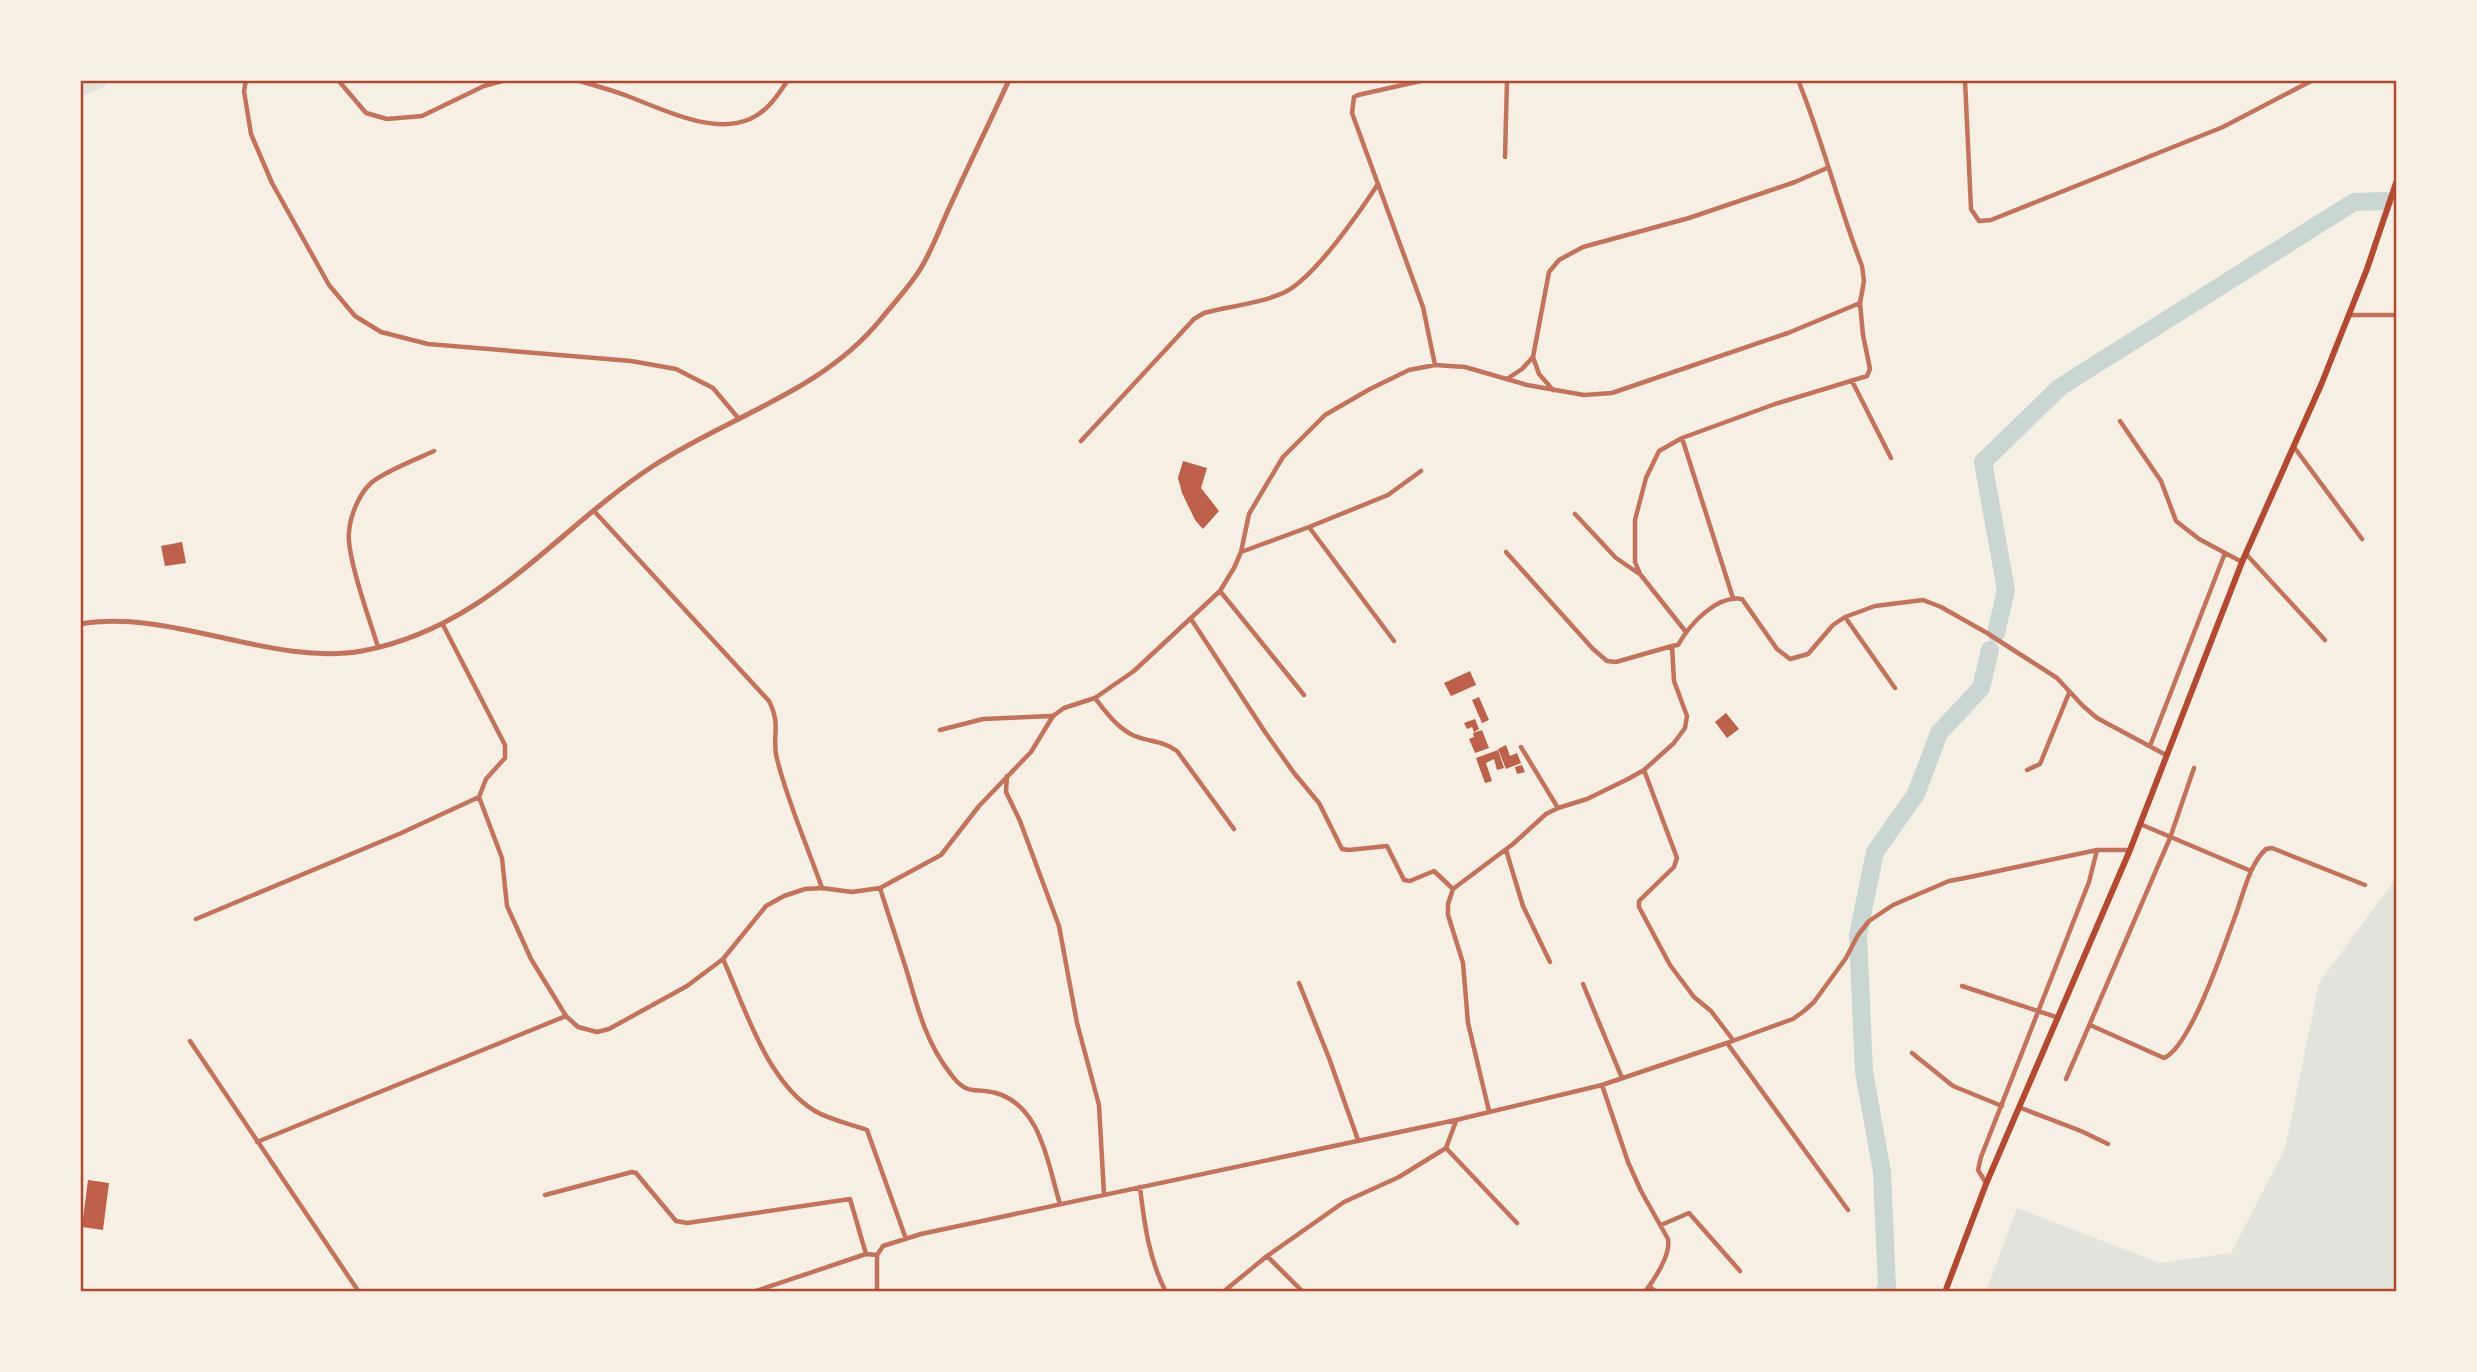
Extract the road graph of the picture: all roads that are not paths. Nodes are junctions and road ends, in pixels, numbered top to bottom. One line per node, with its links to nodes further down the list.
1 (246, 80): 24 (street)
2 (338, 80): 3 (street)
3 (506, 80)
4 (578, 80): 5 (street)
5 (788, 80)
6 (1009, 80): 24 (street)
7 (1507, 80): 12 (street)
8 (1798, 80): 13 (street)
9 (1965, 80): 10 (street)
10 (2313, 80)
11 (1423, 81): 15 (street)
12 (1505, 157)
13 (1827, 168): 16 (street); 19 (street)
14 (2396, 183): 17 (main road)
15 (1378, 184): 20 (street); 27 (street)
16 (1860, 303): 22 (street); 23 (street)
17 (2349, 315): 18 (street); 28 (main road)
18 (2396, 315)
19 (1533, 357): 21 (street); 23 (street)
20 (1435, 365): 21 (street); 36 (street)
21 (1507, 379): 23 (street)
22 (1852, 381): 26 (street); 30 (street)
23 (1553, 390)
24 (740, 420): 32 (street)
25 (2120, 421): 38 (street)
26 (1682, 438): 41 (street); 43 (street)
27 (1081, 441)
28 (2294, 447): 35 (street); 39 (main road)
29 (434, 451): 52 (street)
30 (1891, 458)
31 (1421, 471): 34 (street)
32 (594, 511): 47 (street); 76 (street)
33 (1575, 514): 41 (street)
34 (1309, 527): 36 (street); 50 (street)
35 (2362, 540)
36 (1241, 552): 42 (street)
37 (1506, 552): 51 (street)
38 (2225, 553): 40 (street); 59 (street)
39 (2246, 554): 40 (main road); 49 (street)
40 (2242, 562): 61 (main road)
41 (1640, 575): 48 (street)
42 (1220, 591): 45 (street); 55 (street)
43 (1733, 598): 44 (street); 48 (street)
44 (1845, 617): 53 (street); 54 (street)
45 (1191, 619): 56 (street); 78 (street)
46 (80, 624): 52 (street)
47 (443, 625): 52 (street); 66 (street)
48 (1686, 632): 51 (street)
49 (2325, 640)
50 (1394, 641)
51 (1672, 646): 63 (street)
52 (377, 647)
53 (1895, 688)
54 (2070, 693): 59 (street); 64 (street)
55 (1304, 695)
56 (1095, 698): 57 (street); 69 (street)
57 (1053, 716): 58 (street); 65 (street)
58 (940, 730)
59 (2150, 746): 61 (street)
60 (1521, 747): 67 (street)
61 (2166, 755): 68 (main road)
62 (2194, 768): 70 (street)
63 (1644, 769): 67 (street); 89 (street)
64 (2027, 770)
65 (1007, 776): 77 (street); 106 (street)
66 (479, 797): 79 (street); 86 (street)
67 (1558, 808): 71 (street)
68 (2139, 824): 70 (street); 73 (main road)
69 (1234, 829)
70 (2170, 838): 74 (street); 88 (street)
71 (1506, 850): 78 (street); 81 (street)
72 (2097, 850): 73 (street); 85 (street); 89 (street)
73 (2130, 850): 87 (main road)
74 (2251, 872): 75 (street); 88 (street)
75 (2365, 885)
76 (822, 888): 77 (street); 80 (street)
77 (880, 888): 108 (street)
78 (1453, 889): 98 (street)
79 (196, 919)
80 (723, 958): 86 (street); 112 (street)
81 (1550, 962)
82 (1299, 983): 100 (street)
83 (1583, 984): 93 (street)
84 (1962, 986): 85 (street)
85 (2040, 1011): 87 (street); 96 (street)
86 (566, 1016): 101 (street)
87 (2056, 1017): 97 (main road)
88 (2090, 1025): 94 (street)
89 (1733, 1040): 91 (street)
90 (190, 1041): 101 (street)
91 (1727, 1043): 93 (street); 109 (street)
92 (1912, 1053): 96 (street)
93 (1622, 1078): 95 (street)
94 (2066, 1079)
95 (1602, 1085): 98 (street); 111 (street)
96 (2002, 1106): 104 (street)
97 (2021, 1108): 102 (street); 104 (main road)
98 (1489, 1111): 99 (street)
99 (1456, 1120): 100 (street); 103 (street)
100 (1358, 1140): 105 (street)
101 (257, 1142): 118 (street)
102 (2108, 1144)
103 (1446, 1148): 110 (street); 115 (street)
104 (1986, 1184): 126 (main road)
105 (1140, 1187): 106 (street); 121 (street)
106 (1104, 1194): 108 (street)
107 (545, 1195): 113 (street)
108 (1060, 1204): 112 (street)
109 (1848, 1210)
110 (1517, 1223)
111 (1661, 1225): 116 (street); 117 (street)
112 (906, 1238): 114 (street)
113 (866, 1254): 114 (street); 119 (street)
114 (877, 1255): 120 (street)
115 (1267, 1256): 122 (street); 123 (street)
116 (1740, 1271)
117 (1649, 1286): 124 (street); 125 (street)
118 (359, 1292)
119 (753, 1292)
120 (877, 1292)
121 (1166, 1292)
122 (1223, 1292)
123 (1303, 1292)
124 (1645, 1292)
125 (1656, 1292)
126 (1945, 1292)

